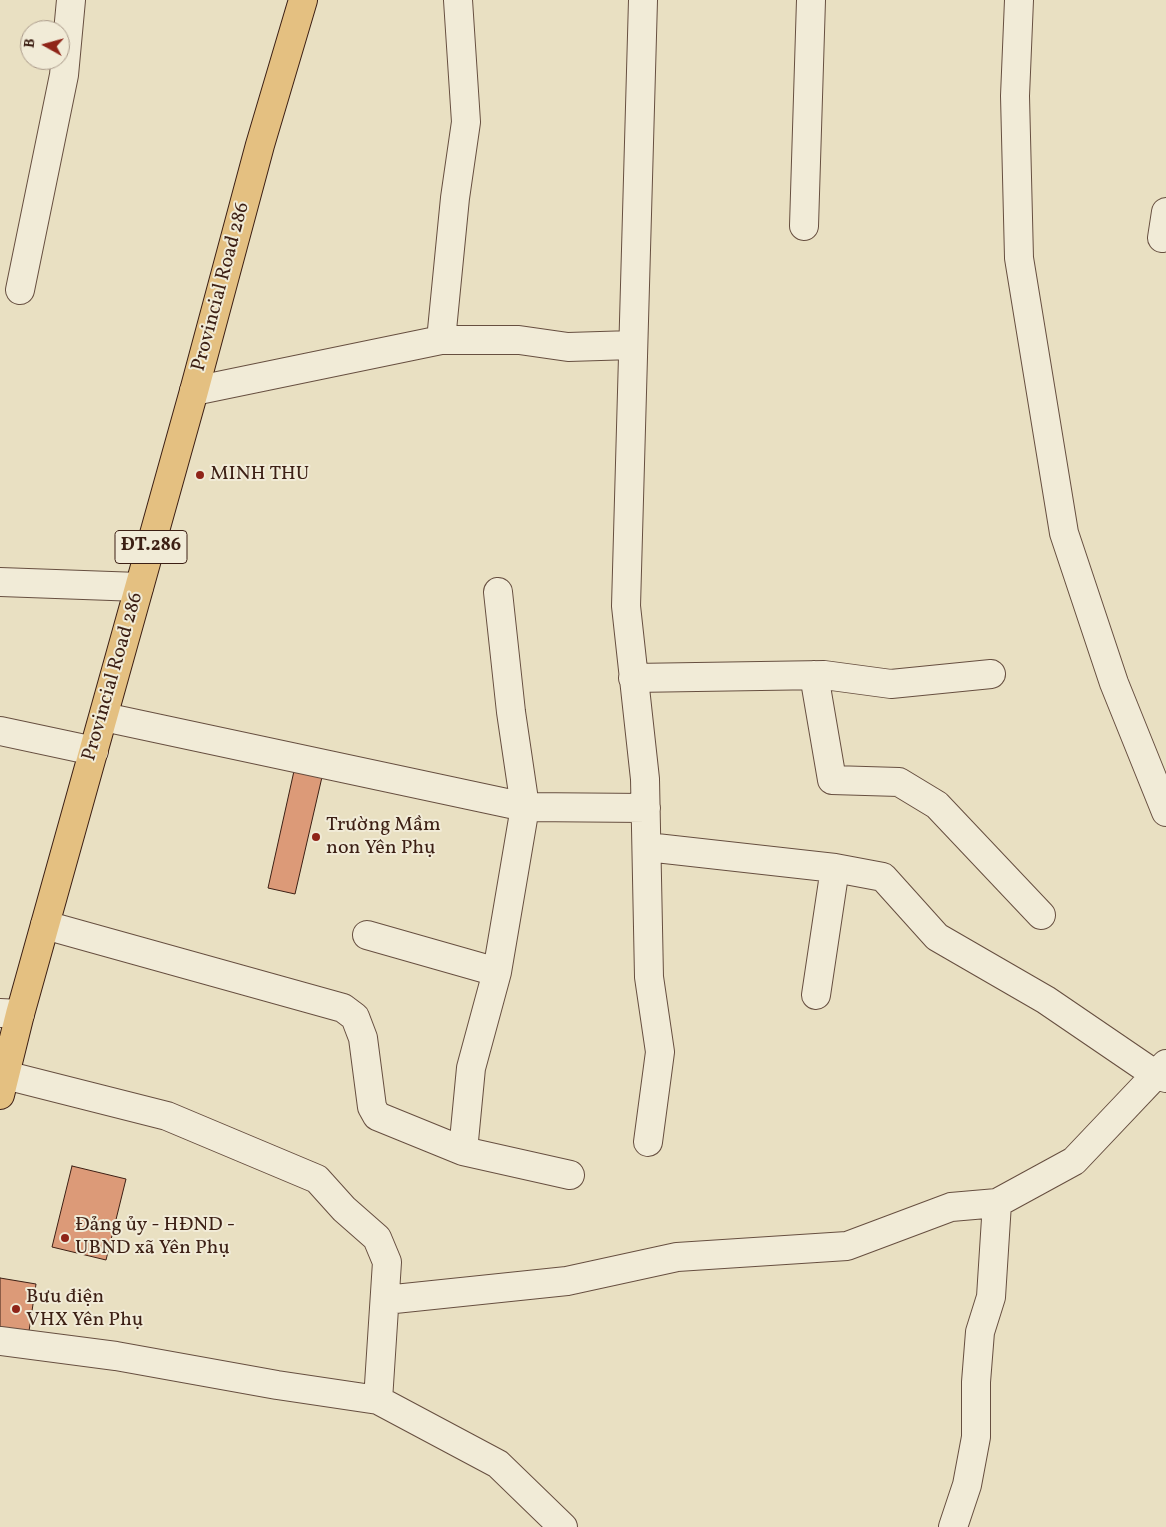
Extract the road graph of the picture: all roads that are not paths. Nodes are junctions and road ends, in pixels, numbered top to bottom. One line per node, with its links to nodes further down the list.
1 (71, 0): 8 (street)
2 (303, 0): 11 (main road, Provincial Road 286 / ĐT.286)
3 (458, 0): 9 (street)
4 (643, 0): 10 (street)
5 (811, 0): 7 (street)
6 (1019, 0): 23 (street)
7 (804, 226)
8 (20, 290)
9 (441, 340): 10 (street); 11 (street)
10 (634, 345): 17 (street)
11 (194, 391): 13 (main road, Provincial Road 286 / ĐT.286)
12 (0, 582): 13 (street)
13 (140, 587): 18 (main road, Provincial Road 286 / ĐT.286)
14 (498, 592): 21 (street)
15 (992, 674): 16 (street)
16 (814, 675): 17 (street); 26 (street)
17 (633, 678): 22 (street)
18 (104, 717): 20 (main road, Provincial Road 286 / ĐT.286); 21 (street)
19 (0, 731): 20 (street)
20 (94, 751): 27 (main road, Provincial Road 286 / ĐT.286)
21 (525, 807): 22 (street); 29 (street)
22 (646, 808): 24 (street)
23 (1166, 812)
24 (647, 847): 25 (street); 34 (street)
25 (835, 868): 30 (street); 32 (street)
26 (1042, 915)
27 (45, 925): 31 (main road, Provincial Road 286 / ĐT.286); 35 (street)
28 (368, 935): 29 (street)
29 (497, 972): 35 (street)
30 (816, 995)
31 (10, 1013): 33 (main road, Provincial Road 286 / ĐT.286)
32 (1163, 1072): 37 (street)
33 (3, 1085): 38 (street)
34 (648, 1142)
35 (463, 1151): 36 (street)
36 (570, 1175)
37 (997, 1203): 38 (street); 42 (street)
38 (385, 1300): 40 (street)
39 (0, 1341): 40 (street)
40 (378, 1400): 41 (street)
41 (564, 1527)
42 (953, 1527)

